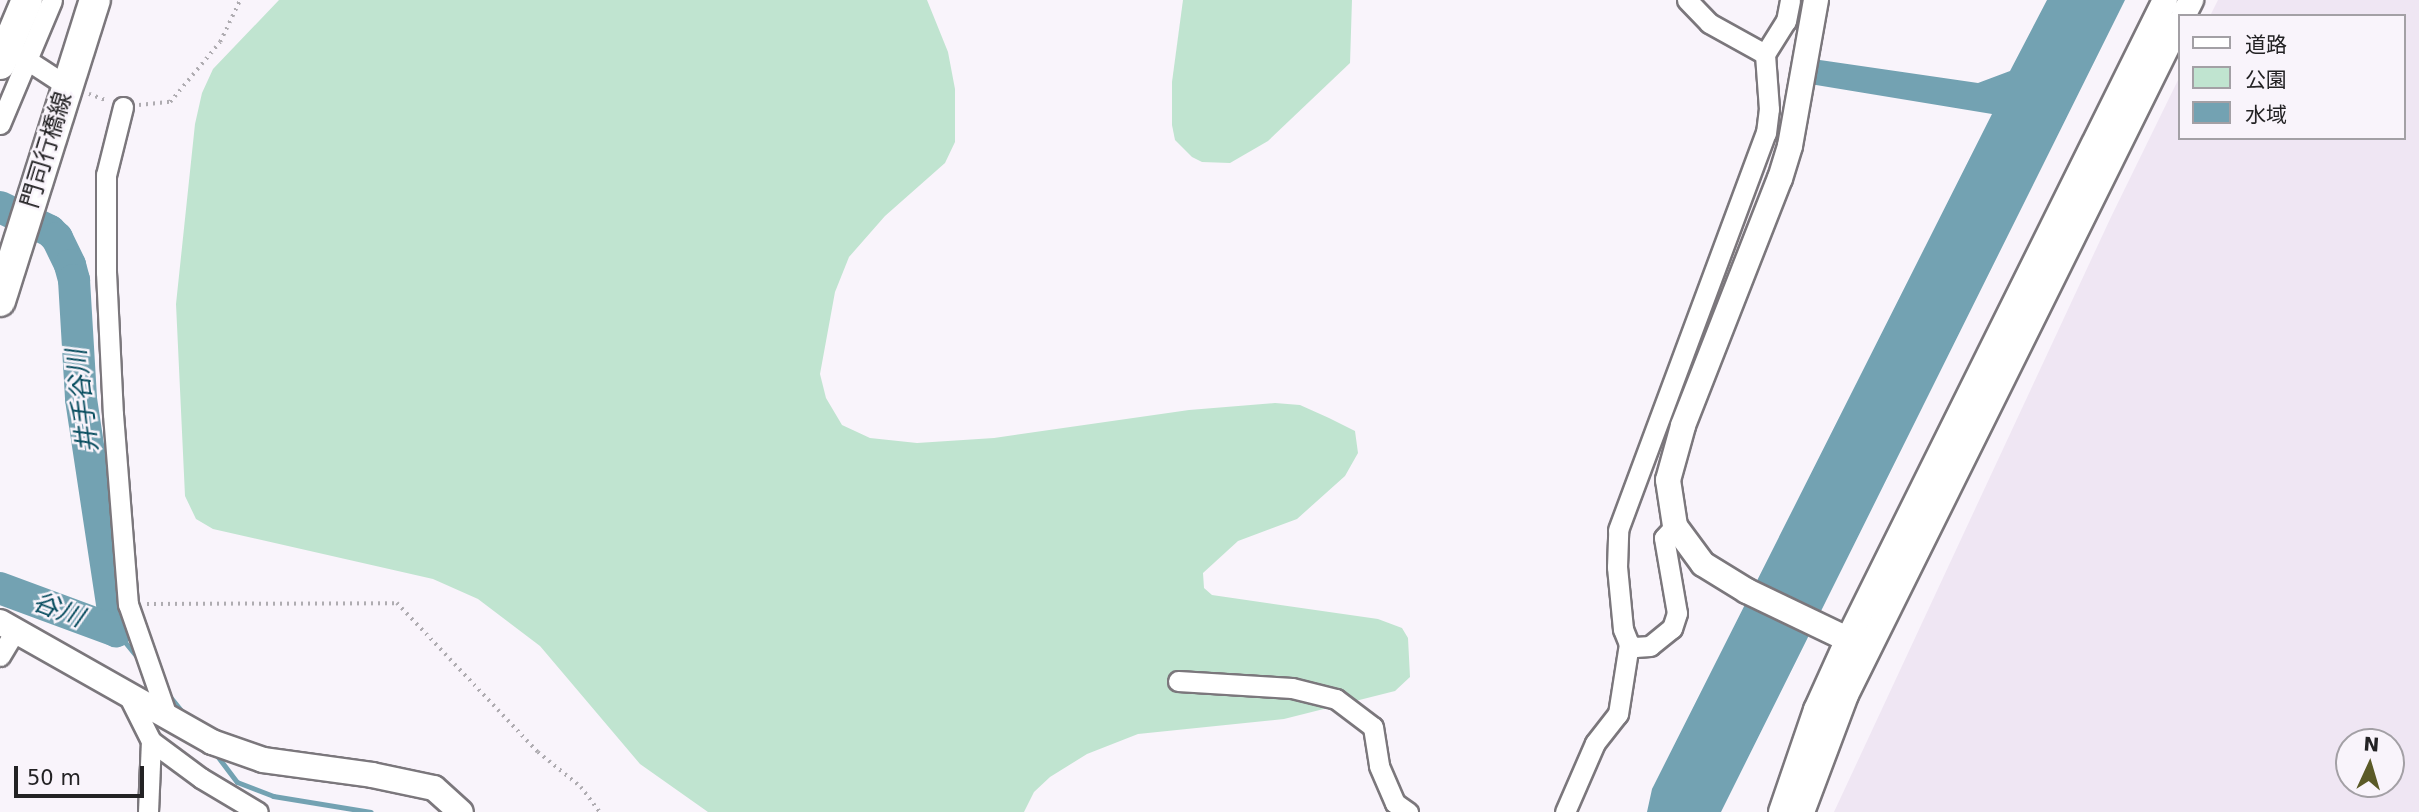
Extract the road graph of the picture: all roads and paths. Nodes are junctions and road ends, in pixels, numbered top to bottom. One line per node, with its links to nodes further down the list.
1 (27, 0): 10 (main road)
2 (52, 0): 10 (street)
3 (95, 0): 12 (main road, 門司行橋線)
4 (240, 0): 13 (path)
5 (1687, 0): 11 (street)
6 (1790, 0): 11 (street)
7 (1816, 0): 16 (street)
8 (2165, 0): 19 (street)
9 (2178, 25): 19 (street)
10 (8, 54): 12 (street); 14 (street)
11 (1765, 54): 20 (street)
12 (67, 86): 13 (path); 15 (main road, 門司行橋線)
13 (123, 107): 17 (street)
14 (0, 124)
15 (0, 301)
16 (1675, 526): 19 (street); 20 (street)
17 (128, 604): 24 (street); 29 (path)
18 (7, 627): 21 (street); 23 (street)
19 (1849, 640): 32 (street); 33 (street)
20 (1629, 644): 31 (street)
21 (0, 656)
22 (1178, 681): 30 (street)
23 (128, 695): 24 (street); 25 (street)
24 (167, 716): 28 (street)
25 (151, 741): 26 (street); 27 (street)
26 (148, 812)
27 (258, 812)
28 (461, 812)
29 (600, 812)
30 (1408, 812)
31 (1564, 812)
32 (1781, 812)
33 (1802, 812)

